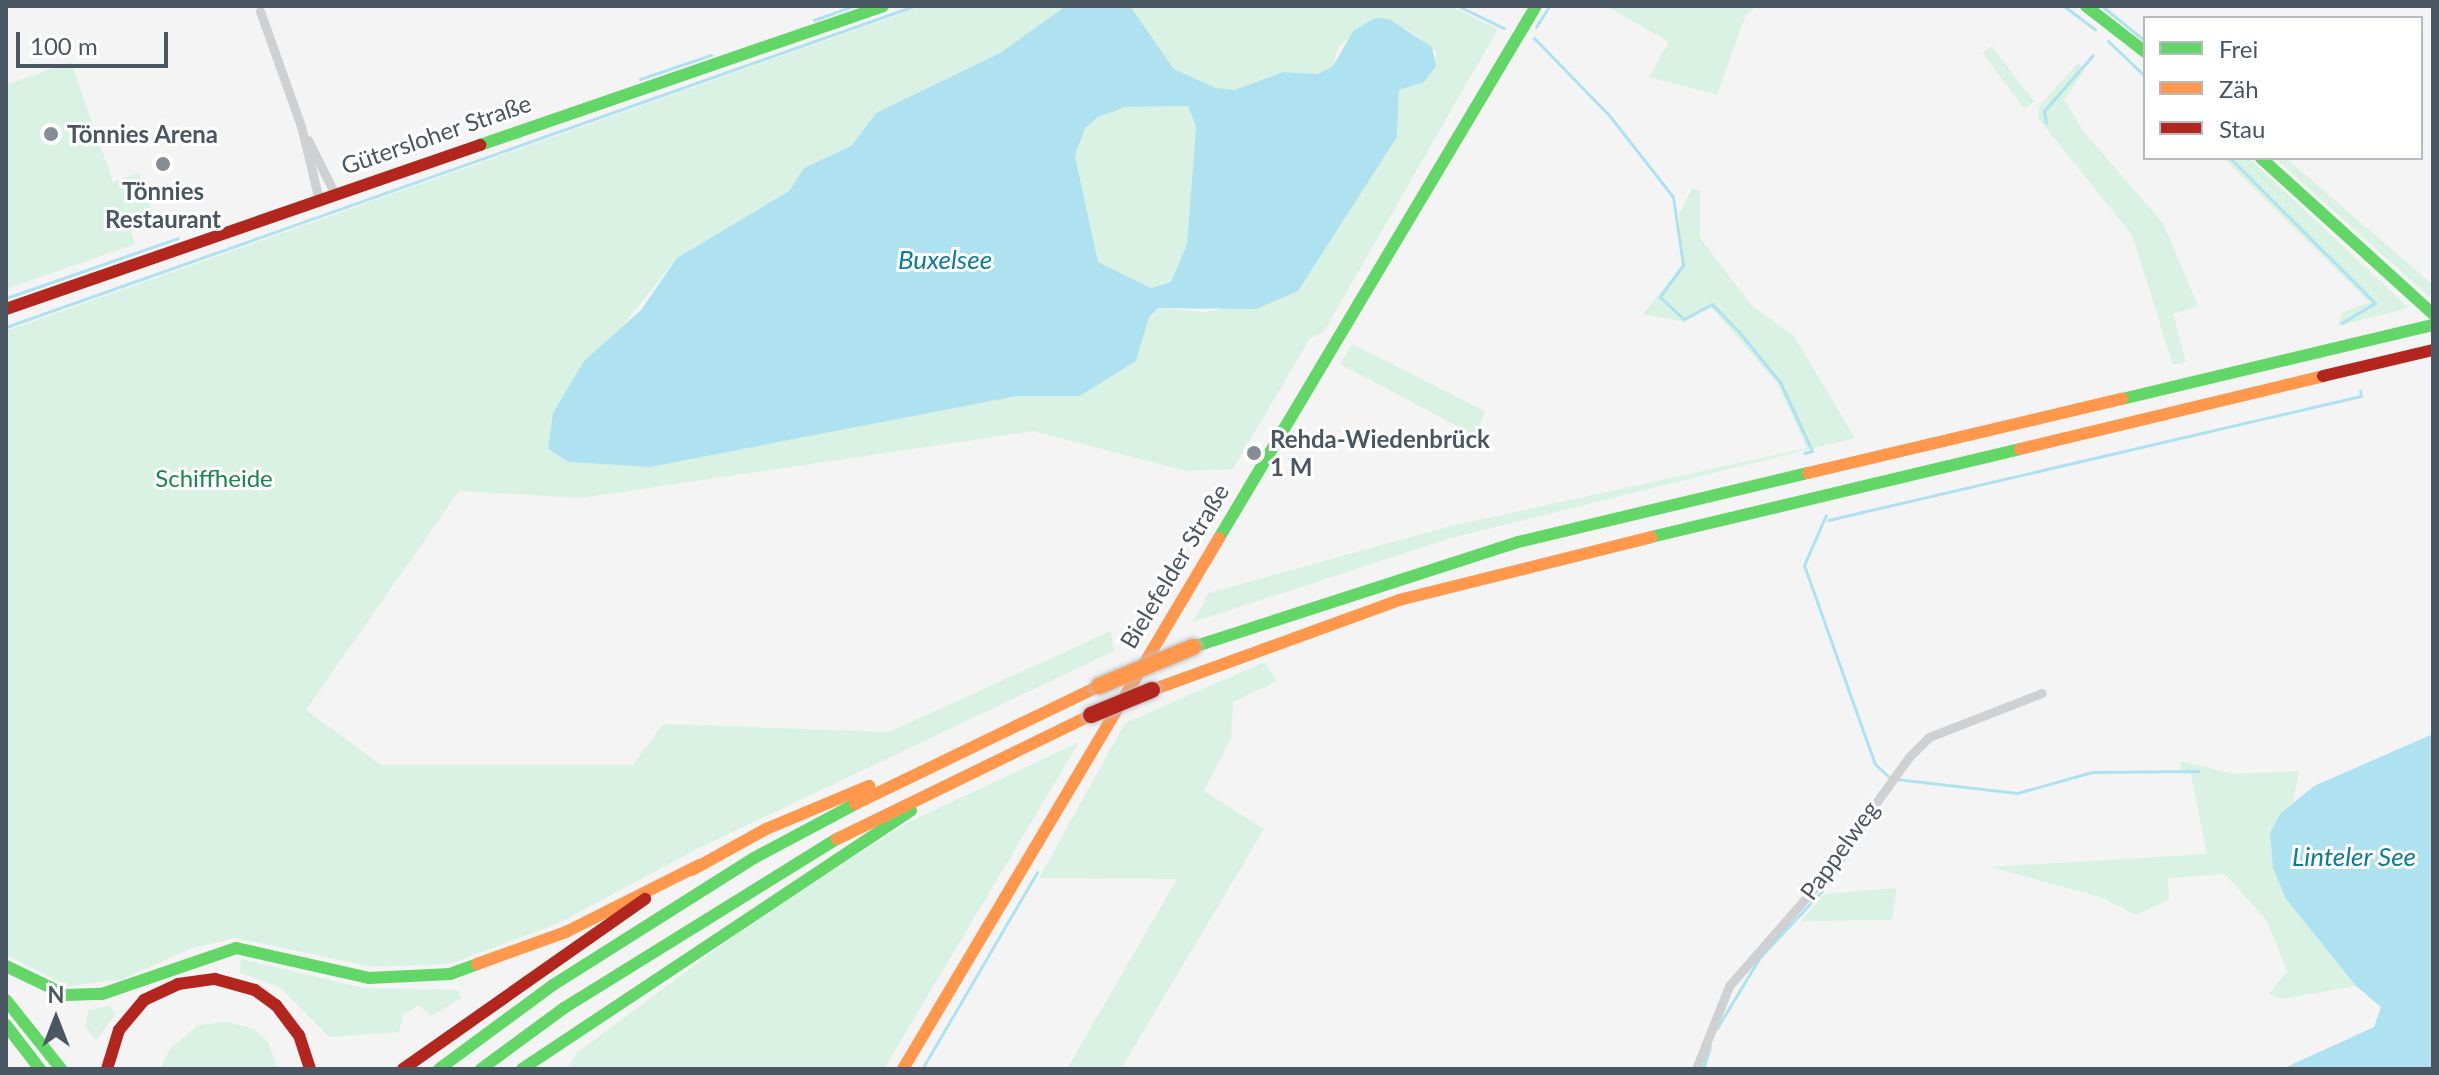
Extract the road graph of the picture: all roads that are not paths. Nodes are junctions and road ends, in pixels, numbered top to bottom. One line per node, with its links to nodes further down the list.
1 (883, 6): 8 (main road, Gütersloher Straße)
2 (1536, 6): 30 (main road, Bielefelder Straße)
3 (2086, 6): 5 (main road)
4 (260, 11): 6 (street)
5 (2143, 50)
6 (301, 126): 8 (street); 8 (street)
7 (2263, 160): 10 (main road)
8 (327, 197): 9 (main road, Gütersloher Straße)
9 (6, 309)
10 (2433, 314)
11 (2433, 325): 14 (main road, bridge)
12 (2433, 350): 15 (main road, bridge)
13 (2042, 693): 31 (street, Pappelweg)
14 (935, 762): 16 (main road); 26 (main road)
15 (988, 763): 19 (main road); 27 (main road)
16 (699, 865): 17 (main road); 25 (main road)
17 (6, 966)
18 (6, 1000): 22 (main road)
19 (611, 1006): 28 (main road); 29 (main road)
20 (6, 1025): 21 (main road)
21 (40, 1069)
22 (61, 1069)
23 (107, 1069): 24 (main road)
24 (310, 1069)
25 (403, 1069)
26 (439, 1069)
27 (481, 1069)
28 (522, 1069)
29 (543, 1069)
30 (903, 1069)
31 (1696, 1069)

